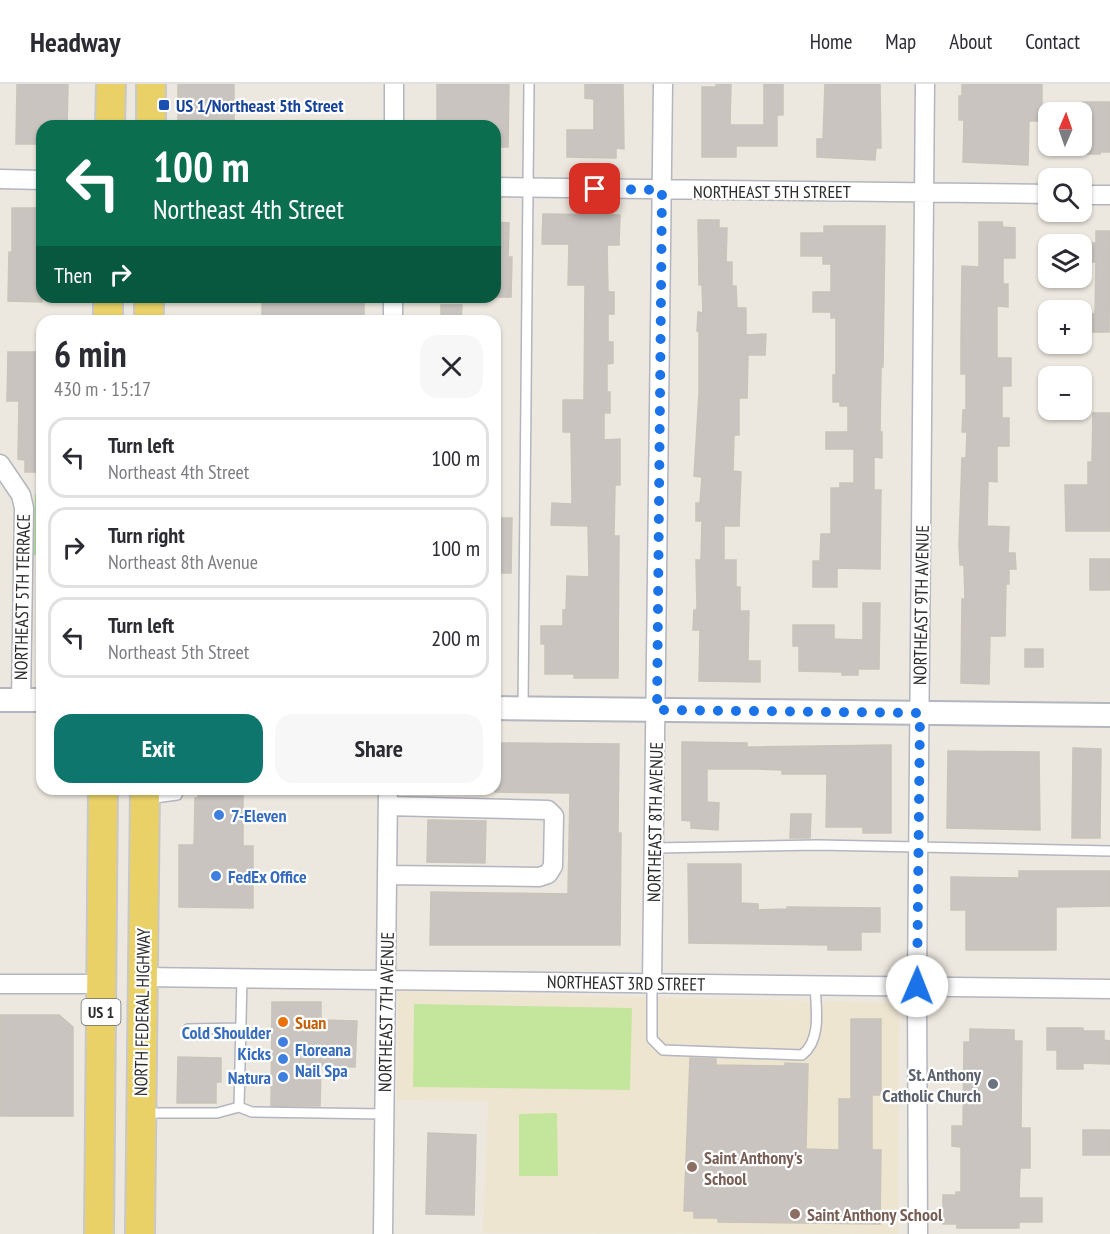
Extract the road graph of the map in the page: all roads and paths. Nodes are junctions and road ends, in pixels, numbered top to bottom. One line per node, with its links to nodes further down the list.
1 (111, 84): 7 (main road)
2 (151, 84): 8 (main road)
3 (394, 84): 9 (street)
4 (529, 84): 13 (lane)
5 (663, 84): 14 (street, NORTHEAST 8TH AVENUE)
6 (925, 84): 15 (street, NORTHEAST 9TH AVENUE)
7 (111, 120)
8 (151, 120)
9 (394, 120)
10 (0, 179): 11 (street)
11 (36, 180)
12 (501, 187): 13 (street, NORTHEAST 5TH STREET)
13 (528, 188): 14 (street, NORTHEAST 5TH STREET); 22 (lane)
14 (662, 190): 15 (street, NORTHEAST 5TH STREET); 23 (street, NORTHEAST 8TH AVENUE)
15 (925, 192): 16 (street, NORTHEAST 5TH STREET); 24 (street, NORTHEAST 9TH AVENUE)
16 (1038, 194)
17 (1092, 195): 18 (street)
18 (1110, 195)
19 (0, 464): 20 (street, NORTHEAST 5TH TERRACE)
20 (21, 700)
21 (501, 708): 22 (street)
22 (523, 708): 23 (street)
23 (657, 710): 24 (street); 30 (street, NORTHEAST 8TH AVENUE)
24 (920, 713): 25 (street); 29 (street, NORTHEAST 9TH AVENUE)
25 (1110, 715)
26 (103, 795): 38 (main road, US 1)
27 (145, 795): 33 (main road, NORTH FEDERAL HIGHWAY / US 1)
28 (388, 798): 32 (street, NORTHEAST 7TH AVENUE); 32 (street)
29 (918, 847): 30 (lane); 31 (lane); 40 (street, NORTHEAST 9TH AVENUE)
30 (655, 848): 36 (street, NORTHEAST 8TH AVENUE)
31 (1110, 850)
32 (387, 875): 35 (street, NORTHEAST 7TH AVENUE)
33 (142, 977): 34 (street, NORTHEAST 3RD STREET); 44 (main road, NORTH FEDERAL HIGHWAY / US 1)
34 (242, 978): 35 (street, NORTHEAST 3RD STREET); 42 (lane)
35 (386, 979): 36 (street, NORTHEAST 3RD STREET); 47 (street, NORTHEAST 7TH AVENUE)
36 (652, 983): 39 (street, NORTHEAST 3RD STREET); 39 (lane)
37 (0, 984): 38 (street)
38 (102, 984): 44 (main road); 48 (main road, US 1)
39 (815, 985): 40 (street, NORTHEAST 3RD STREET)
40 (917, 986): 41 (street, NORTHEAST 3RD STREET); 51 (street, NORTHEAST 9TH AVENUE)
41 (1110, 989)
42 (241, 1028): 43 (lane); 45 (lane)
43 (188, 1029)
44 (142, 1049): 46 (main road, NORTH FEDERAL HIGHWAY / US 1)
45 (240, 1107): 46 (lane); 47 (lane)
46 (141, 1113): 49 (main road, NORTH FEDERAL HIGHWAY / US 1)
47 (384, 1114): 50 (street, NORTHEAST 7TH AVENUE)
48 (99, 1234)
49 (140, 1234)
50 (383, 1234)
51 (918, 1234)

